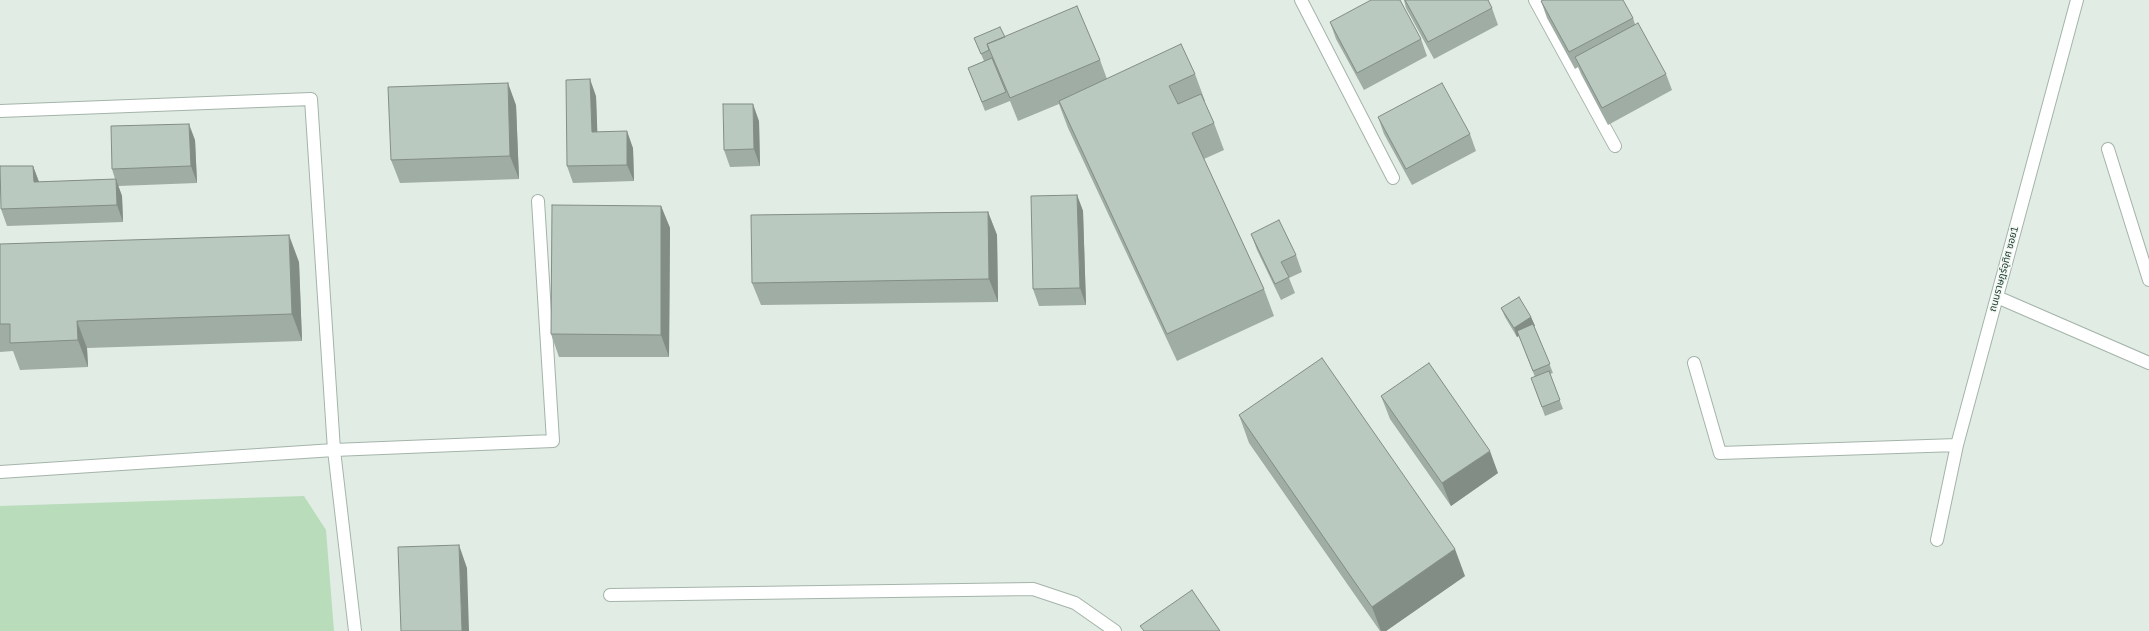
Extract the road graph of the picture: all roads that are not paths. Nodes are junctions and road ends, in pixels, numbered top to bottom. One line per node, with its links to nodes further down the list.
1 (1301, 0): 7 (street)
2 (1534, 0): 5 (street)
3 (2077, 0): 10 (street, ถนนราษฎร์อุทิศ ซอย1)
4 (0, 111): 14 (street)
5 (1615, 146)
6 (2108, 149): 9 (street)
7 (1393, 178)
8 (538, 201): 14 (street)
9 (2149, 280)
10 (1997, 297): 12 (street); 13 (street, ถนนราษฎร์อุทิศ ซอย1)
11 (1694, 363): 13 (street)
12 (2149, 363)
13 (1957, 445): 16 (street, ถนนราษฎร์อุทิศ ซอย1)
14 (334, 450): 15 (street); 18 (street)
15 (0, 472)
16 (1937, 540)
17 (610, 595): 19 (street)
18 (355, 631)
19 (1115, 631)

